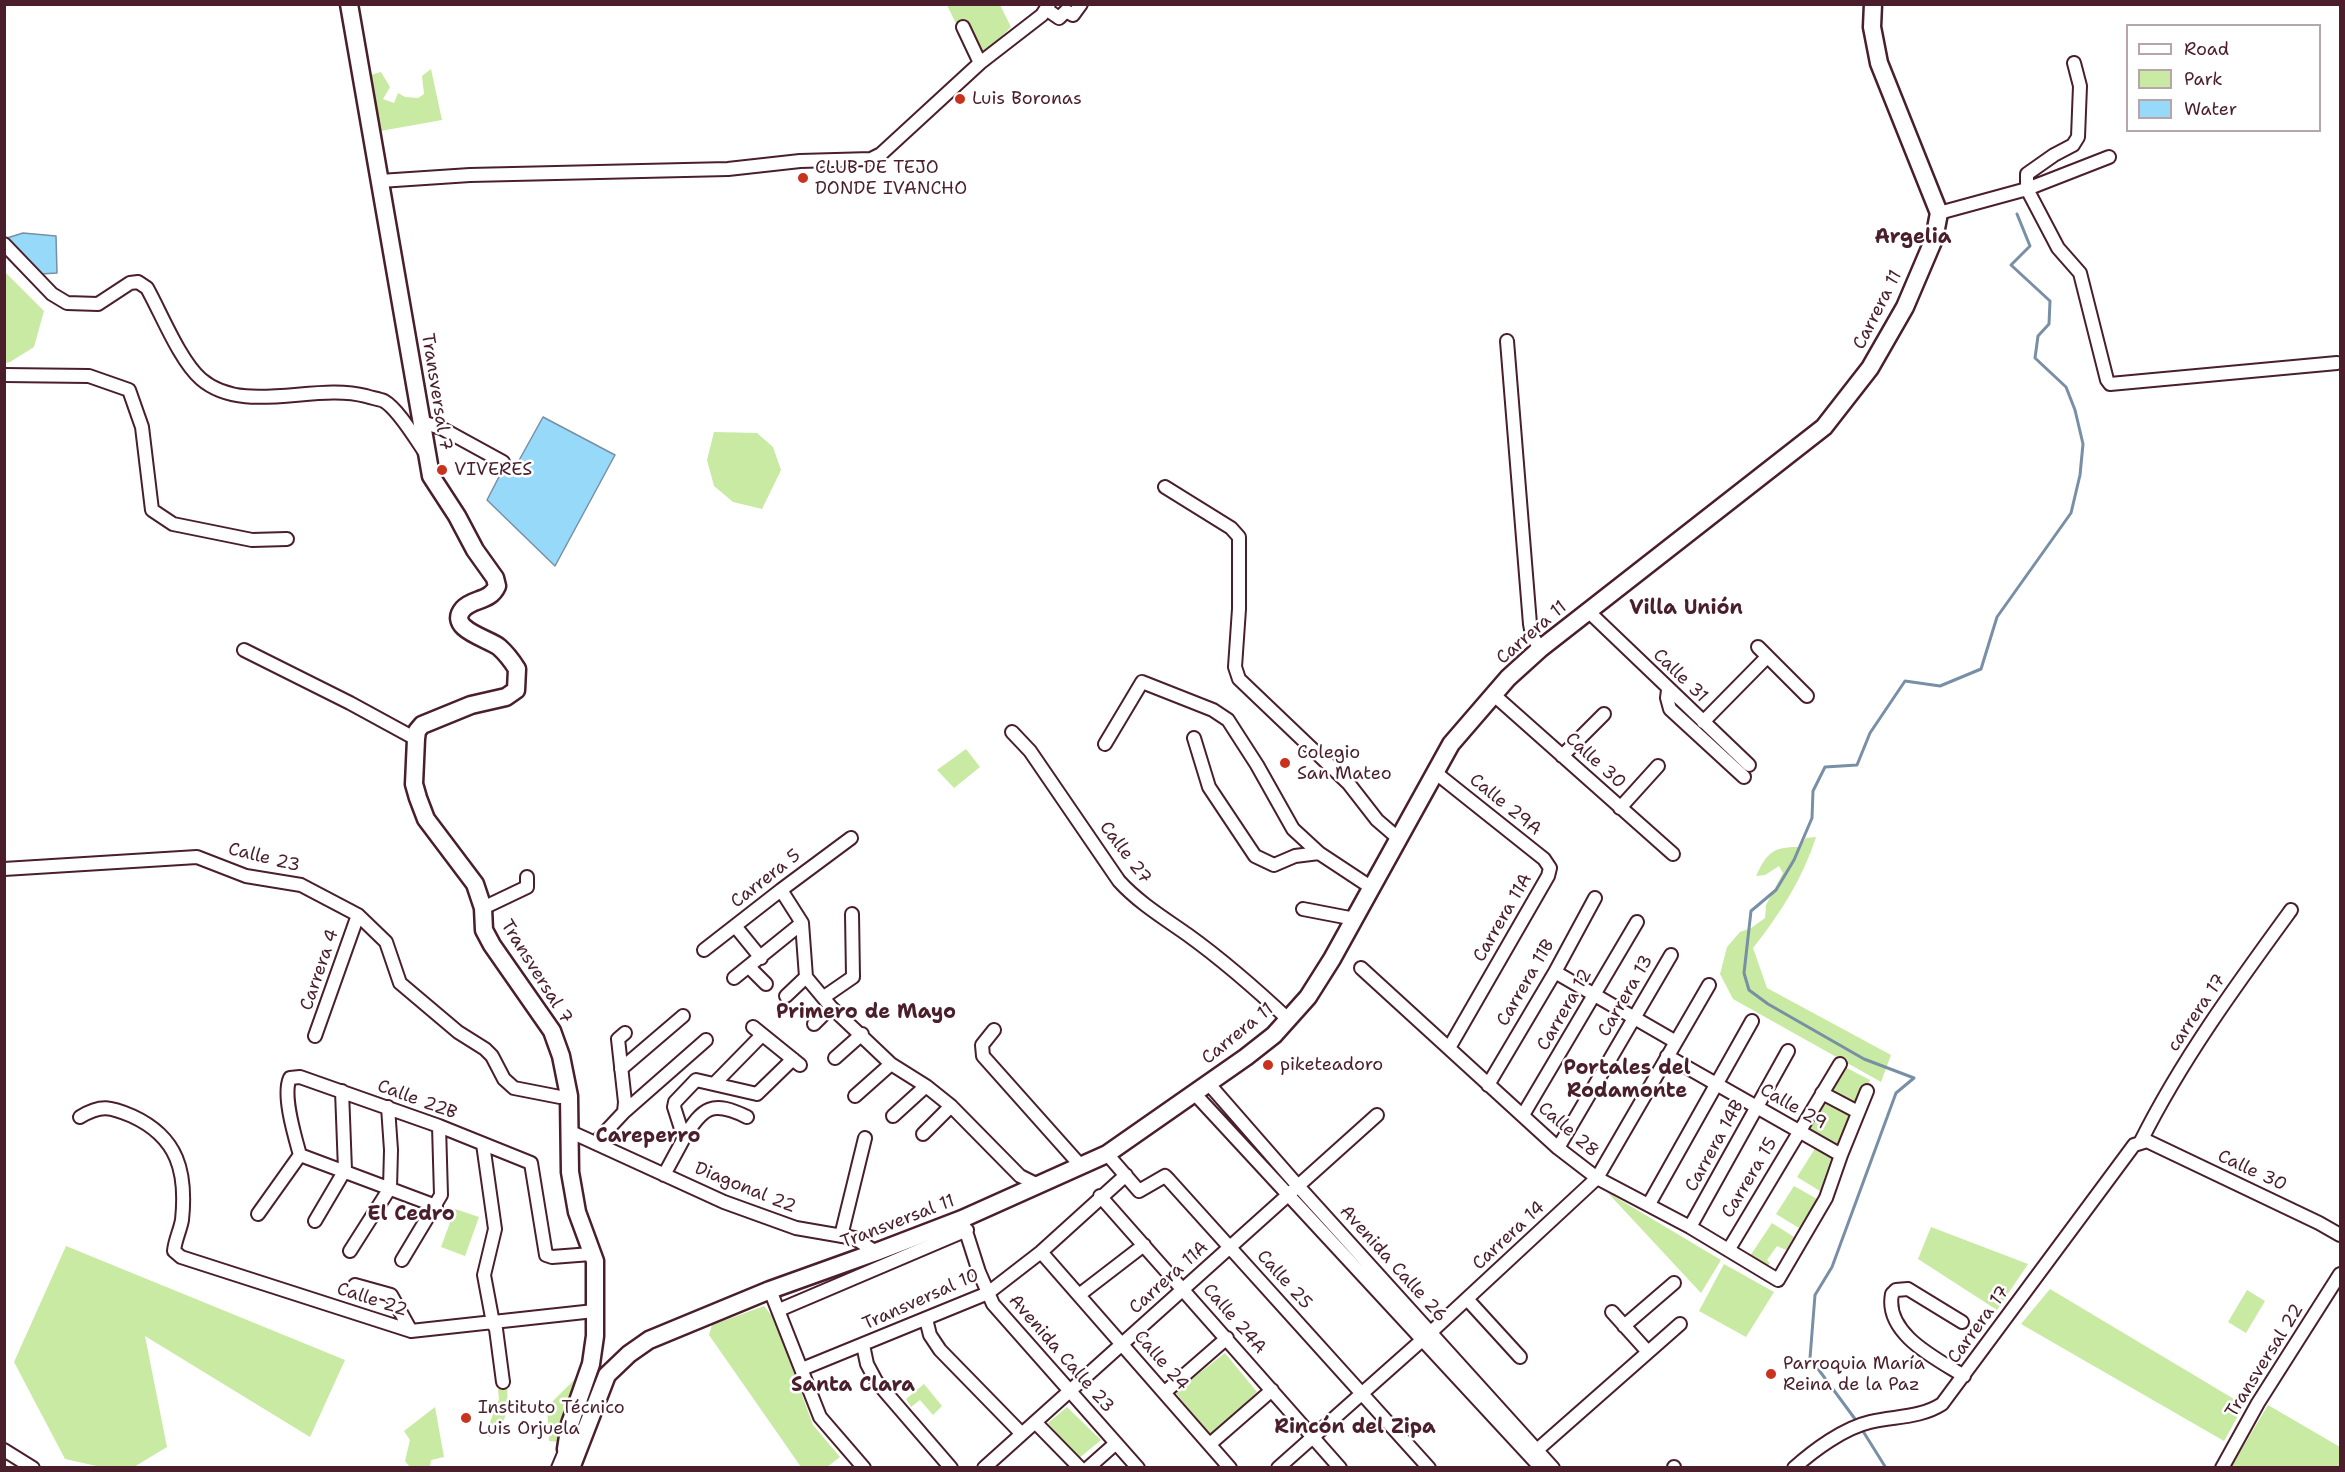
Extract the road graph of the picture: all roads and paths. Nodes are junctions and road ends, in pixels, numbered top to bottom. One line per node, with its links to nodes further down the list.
1 (349, 4): 9 (street, Transversal 7)
2 (1081, 4): 3 (street)
3 (1048, 7): 6 (street)
4 (1869, 8): 11 (street)
5 (963, 27): 6 (street)
6 (980, 63): 9 (street)
7 (2074, 63): 10 (street)
8 (2109, 158): 10 (street)
9 (380, 181): 16 (street, Transversal 7)
10 (2027, 189): 11 (street); 14 (street)
11 (1940, 213): 21 (street, Carrera 11)
12 (4, 244): 17 (street)
13 (1507, 341): 23 (street)
14 (2337, 363)
15 (4, 375): 20 (street)
16 (422, 422): 17 (street, Transversal 7); 18 (street)
17 (425, 452): 33 (street, Transversal 7)
18 (503, 462)
19 (1165, 487): 42 (street)
20 (287, 539)
21 (1588, 611): 23 (street, Carrera 11); 26 (street, Calle 31)
22 (1758, 647): 25 (street)
23 (1540, 648): 27 (street, Carrera 11)
24 (244, 650): 33 (street)
25 (1767, 657): 28 (street); 30 (street)
26 (1668, 690): 30 (street, Calle 31); 39 (street)
27 (1494, 695): 35 (street, Calle 30); 38 (street, Carrera 11)
28 (1807, 696)
29 (1604, 714): 35 (street)
30 (1703, 722): 36 (street, Calle 31)
31 (1012, 732): 75 (street, Calle 27)
32 (1194, 738): 43 (street)
33 (416, 739): 51 (street, Transversal 7)
34 (1105, 744): 43 (street)
35 (1562, 756): 40 (street, Calle 30)
36 (1749, 765)
37 (1658, 766): 40 (street)
38 (1436, 773): 42 (street, Carrera 11); 45 (street, Calle 29A)
39 (1744, 777)
40 (1620, 808): 44 (street, Calle 30)
41 (851, 838): 49 (street, Carrera 5)
42 (1399, 839): 48 (street, Carrera 11)
43 (1318, 853): 48 (street)
44 (1673, 854)
45 (1550, 868): 84 (street, Carrera 11A)
46 (4, 869): 55 (street, Calle 23)
47 (527, 877): 51 (street)
48 (1372, 888): 56 (street, Carrera 11)
49 (781, 890): 58 (street); 59 (street, Carrera 5)
50 (1594, 898): 65 (street, Carrera 11B)
51 (483, 908): 99 (street, Transversal 7)
52 (1303, 909): 56 (street)
53 (2291, 910): 118 (street, carrera 17)
54 (852, 914): 72 (street)
55 (358, 915): 81 (street, Carrera 4); 99 (street, Calle 23)
56 (1355, 919): 75 (street, Carrera 11)
57 (1637, 921): 70 (street, Carrera 12)
58 (802, 923): 62 (street); 66 (street)
59 (735, 926): 60 (street, Carrera 5); 62 (street)
60 (704, 950)
61 (1671, 955): 74 (street, Carrera 13)
62 (760, 958): 63 (street)
63 (749, 967): 67 (street); 68 (street)
64 (1361, 968): 84 (street, Calle 28)
65 (1555, 972): 70 (street); 92 (street, Carrera 11B)
66 (806, 977): 71 (street); 72 (street)
67 (734, 978)
68 (766, 984)
69 (1709, 985): 83 (street, Carrera 14)
70 (1595, 994): 74 (street); 108 (street, Carrera 12)
71 (786, 996)
72 (827, 1002): 77 (street); 80 (street)
73 (683, 1016): 90 (street)
74 (1635, 1016): 83 (street); 121 (street, Carrera 13)
75 (1289, 1020): 95 (street, Carrera 11)
76 (1752, 1021): 93 (street)
77 (814, 1024)
78 (994, 1030): 125 (street)
79 (625, 1033): 90 (street)
80 (862, 1034): 87 (street); 88 (street)
81 (315, 1036)
82 (706, 1040): 105 (street)
83 (1676, 1042): 86 (street, Carrera 14)
84 (1449, 1048): 92 (street, Calle 28)
85 (1788, 1051): 104 (street, Carrera 14B)
86 (1667, 1056): 93 (street, Calle 29); 129 (street, Carrera 14)
87 (835, 1058)
88 (891, 1064): 94 (street); 100 (street)
89 (1840, 1064): 98 (street, Carrera 15)
90 (621, 1069): 105 (street)
91 (715, 1083): 91 (street); 116 (street)
92 (1488, 1085): 108 (street, Calle 28)
93 (1718, 1085): 104 (street, Calle 29); 134 (street)
94 (926, 1086): 101 (street); 109 (street)
95 (1201, 1088): 103 (street, Carrera 11); 132 (street, Avenida Calle 26)
96 (342, 1091): 102 (street, Calle 22B); 123 (street, Calle 22B); 126 (street)
97 (1867, 1091): 106 (street, Calle 29)
98 (1822, 1093): 106 (street); 113 (street, Carrera 15)
99 (569, 1096): 114 (street, Transversal 7)
100 (855, 1096)
101 (951, 1106): 115 (street); 130 (street)
102 (388, 1107): 112 (street, Calle 22B); 131 (street)
103 (1172, 1107): 122 (street, Transversal 11)
104 (1757, 1107): 113 (street, Calle 29); 139 (street, Carrera 14B)
105 (624, 1112): 119 (street)
106 (1858, 1112): 124 (street, Calle 29)
107 (1377, 1115): 132 (street, Carrera 11A)
108 (1523, 1115): 121 (street, Calle 28)
109 (893, 1116)
110 (80, 1117): 166 (street, Calle 22)
111 (747, 1117): 116 (street)
112 (438, 1126): 120 (street, Calle 22B); 135 (street)
113 (1798, 1131): 124 (street, Calle 29); 144 (street, Carrera 15)
114 (571, 1132): 119 (street, Diagonal 22); 148 (street, Transversal 7)
115 (923, 1134)
116 (684, 1138): 127 (street)
117 (865, 1138): 141 (street)
118 (2144, 1141): 140 (street, Calle 30); 174 (street, Carrera 17)
119 (595, 1143): 127 (street, Diagonal 22)
120 (483, 1144): 148 (street, Calle 22B); 163 (street)
121 (1558, 1148): 129 (street, Calle 28)
122 (1107, 1154): 125 (street, Transversal 11); 128 (street, Calle 25)
123 (300, 1155): 126 (street); 136 (street)
124 (1841, 1155): 144 (street, Calle 28)
125 (1081, 1166): 130 (street, Transversal 11)
126 (345, 1170): 131 (street); 137 (street)
127 (664, 1175): 141 (street, Diagonal 22)
128 (1126, 1175): 133 (street, Transversal 10); 143 (street, Calle 25)
129 (1597, 1178): 134 (street, Calle 28); 157 (street, Carrera 14)
130 (1038, 1185): 138 (street, Transversal 11)
131 (390, 1188): 135 (street); 145 (street)
132 (1294, 1190): 143 (street, Carrera 11A); 167 (street, Avenida Calle 26)
133 (1100, 1196): 142 (street, Calle 24A); 147 (street, Transversal 10)
134 (1649, 1204): 139 (street, Calle 28)
135 (436, 1206): 149 (street)
136 (258, 1214)
137 (315, 1221)
138 (965, 1224): 146 (street, Transversal 11); 155 (street, Avenida Calle 23); 158 (street)
139 (1690, 1227): 144 (street, Calle 28)
140 (2340, 1235)
141 (841, 1236): 146 (street, Diagonal 22)
142 (1144, 1245): 153 (street, Calle 24A); 156 (street)
143 (1230, 1248): 153 (street, Carrera 11A); 179 (street, Calle 25)
144 (1729, 1249)
145 (350, 1251)
146 (876, 1252): 154 (street, Transversal 11)
147 (1041, 1252): 155 (street, Transversal 10); 156 (street, Calle 24)
148 (591, 1254): 159 (street, Transversal 7)
149 (402, 1260)
150 (2340, 1274): 202 (street, Transversal 22)
151 (1674, 1283): 165 (street)
152 (355, 1285): 166 (street)
153 (1184, 1289): 168 (street, Calle 24A); 169 (street, Carrera 11A)
154 (770, 1290): 158 (street); 188 (street, Transversal 11)
155 (987, 1293): 161 (street, Transversal 10); 177 (street, Avenida Calle 23)
156 (1079, 1295): 169 (street, Calle 24)
157 (1467, 1299): 167 (street, Carrera 14); 172 (street)
158 (778, 1310): 173 (street)
159 (594, 1311): 163 (street, Calle 22); 188 (street, Transversal 7)
160 (1611, 1312): 165 (street)
161 (926, 1319): 170 (street, Transversal 10); 181 (street)
162 (1962, 1322): 174 (street)
163 (493, 1323): 166 (street, Calle 22); 175 (street)
164 (1680, 1324): 171 (street)
165 (1624, 1326): 171 (street)
166 (411, 1331)
167 (1427, 1337): 179 (street, Carrera 14); 186 (street, Avenida Calle 26); 199 (street, Avenida Calle 26)
168 (1227, 1338): 176 (street, Calle 24A); 178 (street)
169 (1122, 1344): 177 (street, Carrera 11A); 178 (street, Calle 24)
170 (863, 1345): 173 (street, Transversal 10); 190 (street)
171 (1648, 1352): 186 (street)
172 (1520, 1357)
173 (802, 1369): 189 (street)
174 (1964, 1376): 201 (street, Carrera 17)
175 (502, 1382)
176 (1272, 1390): 182 (street, Calle 24A); 184 (street)
177 (1069, 1392): 180 (street, Carrera 11A); 183 (street, Avenida Calle 23)
178 (1165, 1392): 184 (street, Calle 24)
179 (1362, 1392): 182 (street, Carrera 14); 198 (street, Calle 25)
180 (1035, 1422): 181 (street, Carrera 11A); 192 (street)
181 (1022, 1434): 191 (street, Carrera 11A)
182 (1313, 1436): 196 (street, Carrera 14); 197 (street, Calle 24A)
183 (1115, 1444): 193 (street); 194 (street, Avenida Calle 23)
184 (1210, 1444): 195 (street, Calle 24)
185 (4, 1450): 187 (street)
186 (1537, 1450): 200 (street, Avenida Calle 26)
187 (33, 1467)
188 (567, 1467)
189 (864, 1467)
190 (951, 1467)
191 (984, 1467)
192 (1080, 1467)
193 (1088, 1467)
194 (1137, 1467)
195 (1230, 1467)
196 (1278, 1467)
197 (1340, 1467)
198 (1429, 1467)
199 (1541, 1467)
200 (1553, 1467)
201 (1794, 1467)
202 (2222, 1467)

